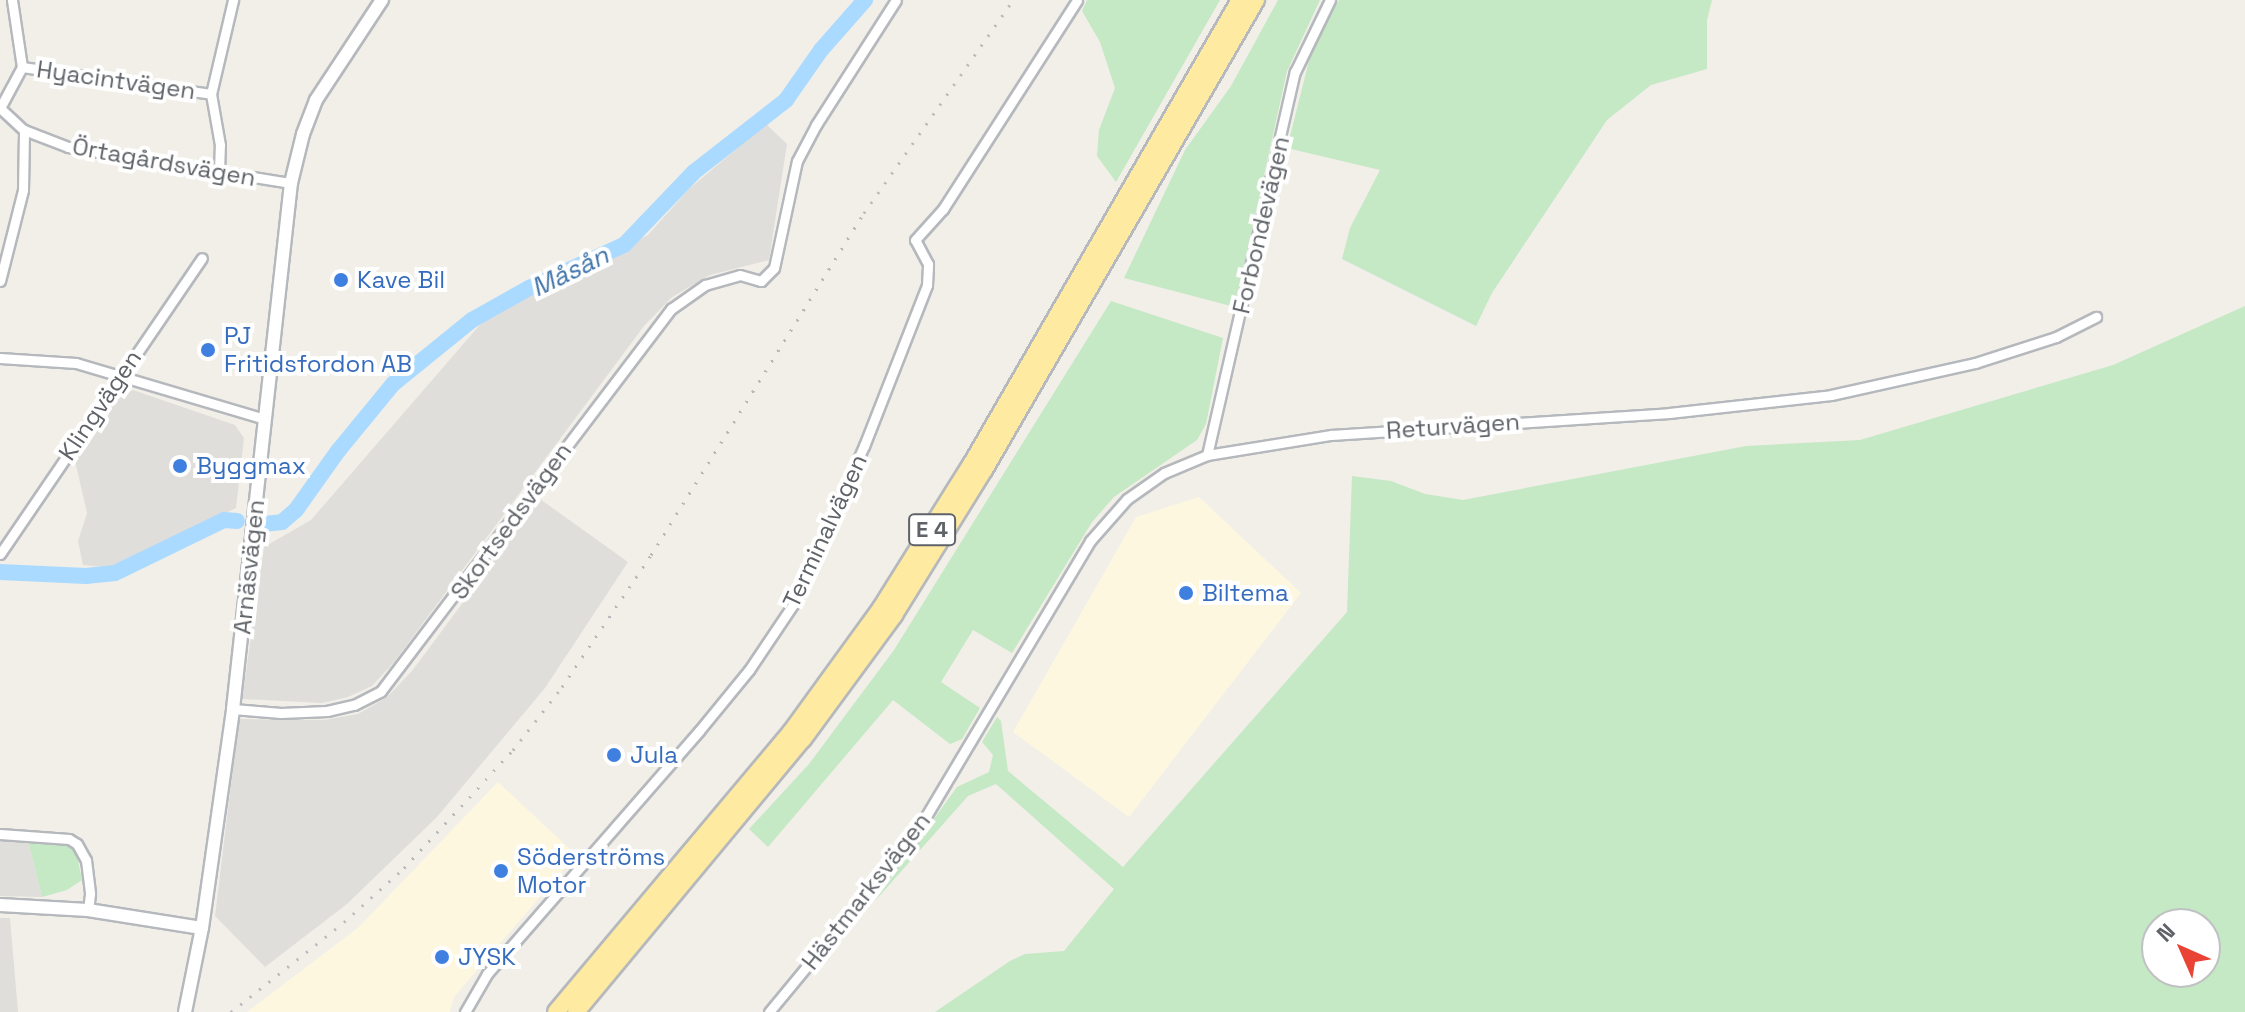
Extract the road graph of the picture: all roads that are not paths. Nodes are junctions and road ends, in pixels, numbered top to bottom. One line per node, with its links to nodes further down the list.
1 (12, 0): 9 (street)
2 (233, 0): 10 (street)
3 (382, 0): 14 (street, Arnäsvägen)
4 (896, 0): 24 (street, Skortsedsvägen)
5 (1077, 0): 31 (street, Terminalvägen)
6 (1240, 0): 32 (highway, E 4)
7 (1256, 0): 33 (highway, E 4)
8 (1330, 0): 22 (street, Forbondevägen)
9 (22, 67): 10 (street, Hyacintvägen); 11 (street)
10 (211, 94): 13 (street)
11 (0, 108): 12 (street, Örtagårdsvägen)
12 (24, 130): 13 (street, Örtagårdsvägen); 16 (street)
13 (219, 171): 14 (street, Örtagårdsvägen)
14 (291, 183): 21 (street, Arnäsvägen)
15 (202, 258): 20 (street, Klingvägen)
16 (2, 269): 17 (street)
17 (0, 281)
18 (2096, 317): 22 (street, Returvägen)
19 (0, 358): 20 (street)
20 (119, 376): 21 (street); 23 (street, Klingvägen)
21 (265, 419): 24 (street, Arnäsvägen)
22 (1207, 455): 25 (street, Returvägen)
23 (0, 554)
24 (233, 709): 29 (street, Arnäsvägen)
25 (957, 765): 34 (street, Hästmarksvägen)
26 (0, 834): 28 (street)
27 (0, 905): 28 (street)
28 (88, 910): 29 (street)
29 (202, 928): 30 (street, Arnäsvägen)
30 (186, 1006)
31 (465, 1012)
32 (556, 1012)
33 (576, 1012)
34 (769, 1012)

